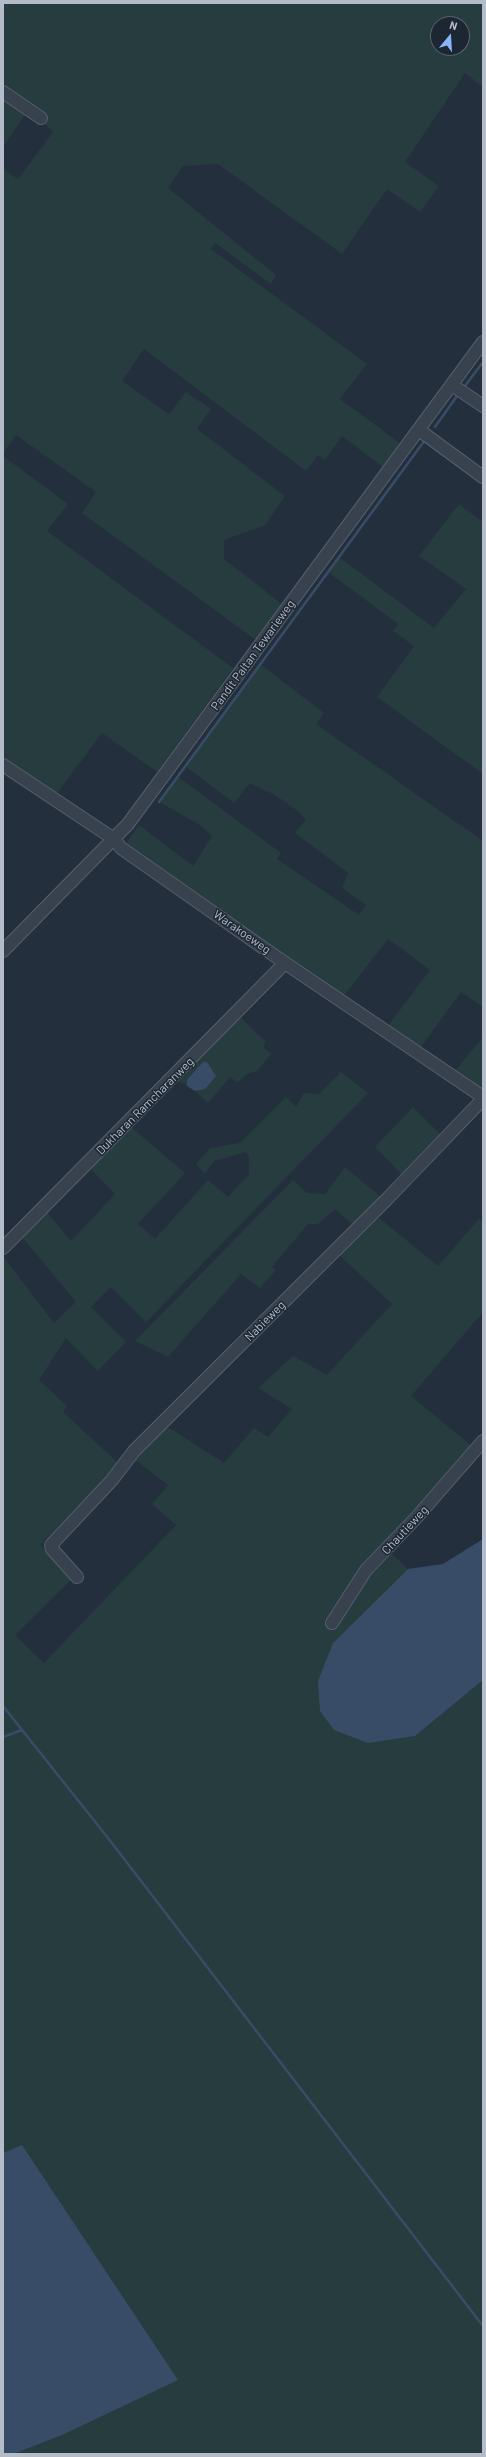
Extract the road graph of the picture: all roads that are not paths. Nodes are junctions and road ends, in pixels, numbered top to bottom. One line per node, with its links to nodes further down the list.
1 (3, 92): 2 (street)
2 (41, 118)
3 (483, 342): 4 (street, Pandit Paltan Tewarieweg)
4 (452, 384): 5 (street); 6 (street, Pandit Paltan Tewarieweg)
5 (483, 406)
6 (419, 430): 7 (street); 9 (street, Pandit Paltan Tewarieweg)
7 (483, 477)
8 (3, 765): 9 (street, Warakoeweg)
9 (114, 839): 10 (street, Pandit Paltan Tewarieweg); 11 (street, Warakoeweg)
10 (3, 951)
11 (285, 963): 12 (street, Warakoeweg); 13 (street, Dukharan Ramcharanweg)
12 (483, 1098): 15 (street, Nabieweg)
13 (3, 1248)
14 (483, 1441): 16 (street, Chautieweg)
15 (78, 1577)
16 (332, 1623)

